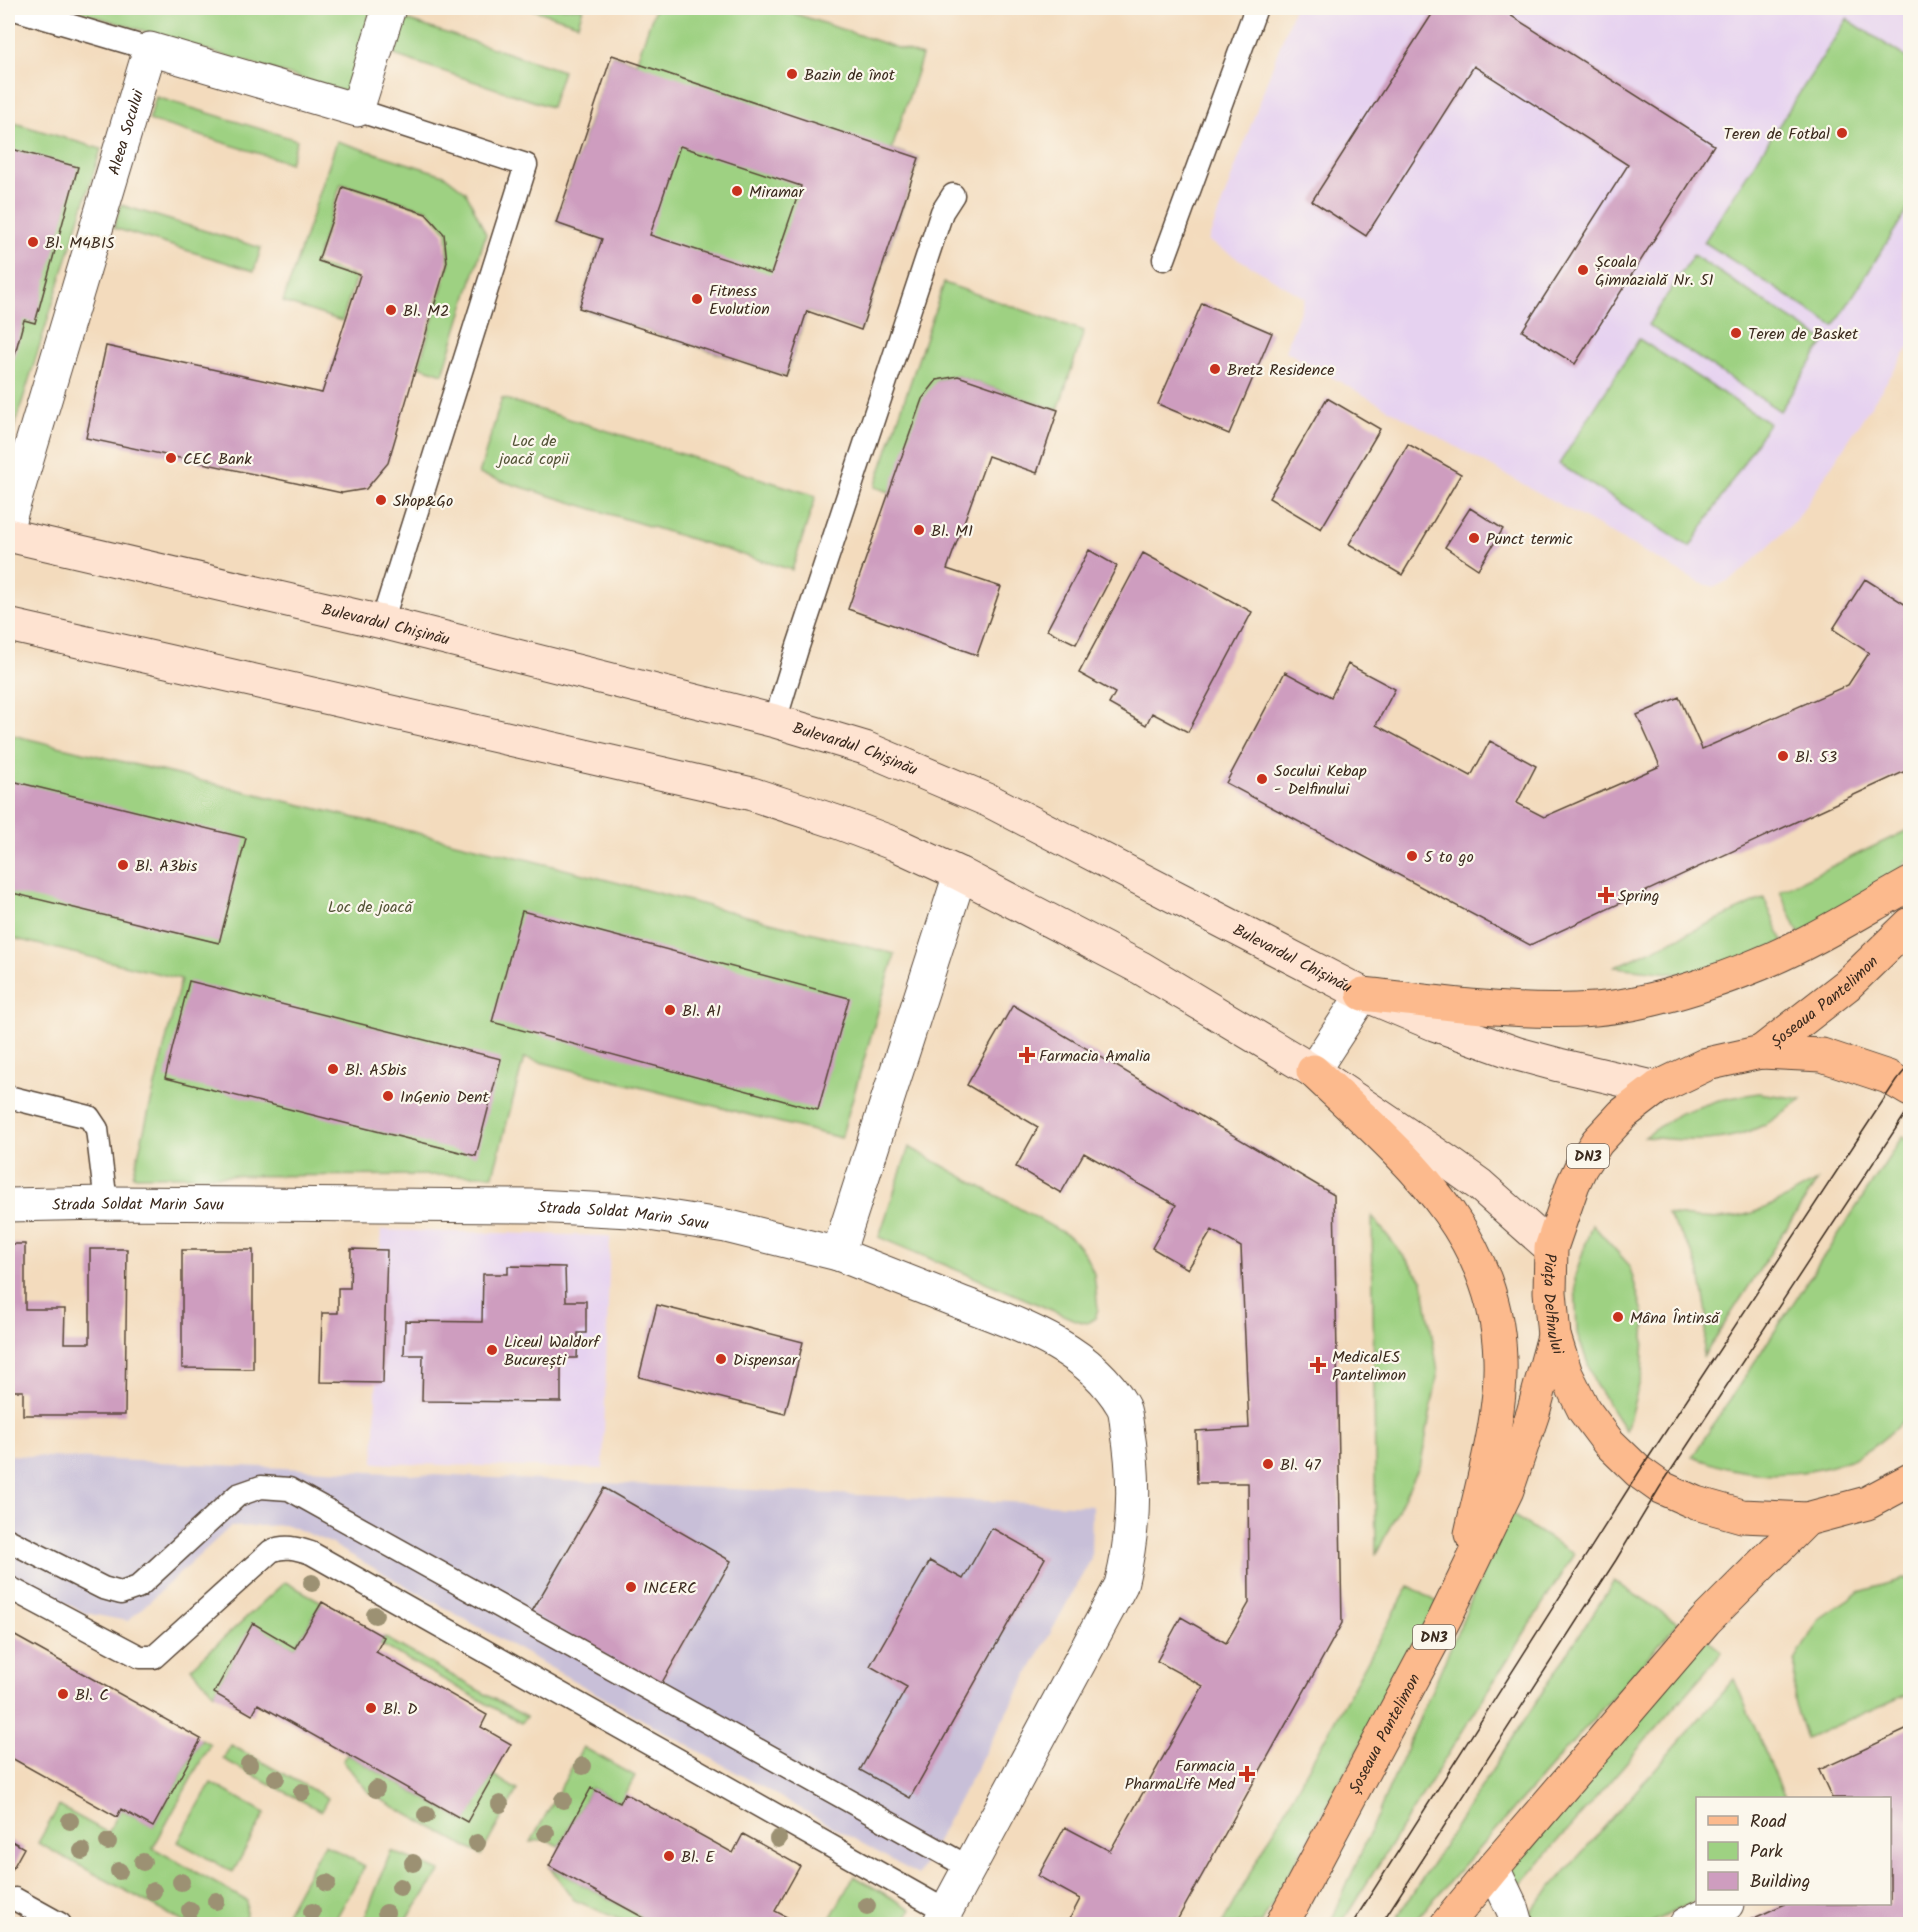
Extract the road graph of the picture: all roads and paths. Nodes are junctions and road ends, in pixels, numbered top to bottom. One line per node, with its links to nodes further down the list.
1 (12, 8): 4 (lane)
2 (389, 8): 5 (street)
3 (1256, 8): 7 (lane)
4 (150, 49): 5 (street); 8 (street, Aleea Socului)
5 (357, 110): 10 (lane)
6 (953, 195): 12 (lane)
7 (1164, 259)
8 (8, 523)
9 (8, 536): 10 (main road, Bulevardul Chișinău)
10 (382, 622): 12 (main road, Bulevardul Chișinău)
11 (8, 625): 13 (main road)
12 (775, 721): 16 (main road, Bulevardul Chișinău)
13 (960, 874): 18 (main road); 25 (street)
14 (1911, 884): 16 (main road)
15 (1911, 924): 17 (main road, Șoseaua Pantelimon / DN3)
16 (1363, 994): 18 (street); 19 (main road, Bulevardul Chișinău)
17 (1761, 1052): 19 (main road, Piața Delfinului / DN3); 20 (main road, Piața Delfinului / DN3)
18 (1313, 1071): 24 (main road); 31 (main road)
19 (1657, 1088): 24 (main road, Piața Delfinului / DN3)
20 (1911, 1090)
21 (8, 1097): 22 (lane)
22 (106, 1203): 23 (street, Strada Soldat Marin Savu); 25 (street, Strada Soldat Marin Savu)
23 (8, 1205)
24 (1551, 1248): 26 (main road, Piața Delfinului / DN3)
25 (838, 1254): 32 (street, Strada Soldat Marin Savu)
26 (1554, 1336): 28 (main road, Piața Delfinului / DN3); 31 (main road, Șoseaua Pantelimon / DN3)
27 (1901, 1492): 28 (main road, Piața Delfinului / DN3)
28 (1807, 1519): 33 (main road)
29 (8, 1540): 32 (lane)
30 (8, 1587): 36 (lane)
31 (1444, 1618): 38 (main road, Șoseaua Pantelimon / DN3)
32 (970, 1868): 36 (street, Strada Soldat Marin Savu)
33 (1493, 1868): 39 (main road); 40 (street)
34 (15, 1899): 37 (lane)
35 (1725, 1905): 41 (street)
36 (943, 1918)
37 (60, 1924)
38 (1282, 1924)
39 (1447, 1924)
40 (1517, 1924)
41 (1686, 1924)

